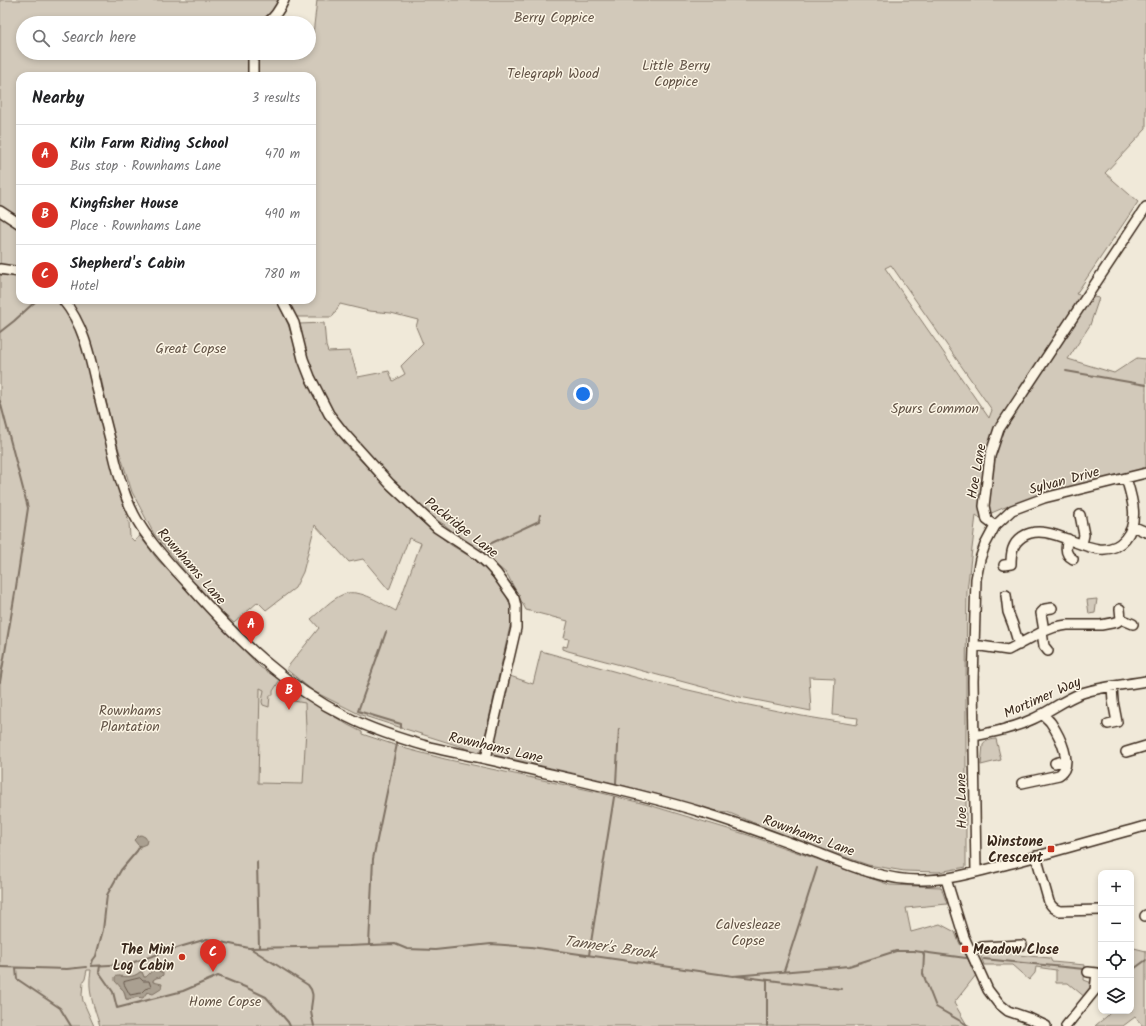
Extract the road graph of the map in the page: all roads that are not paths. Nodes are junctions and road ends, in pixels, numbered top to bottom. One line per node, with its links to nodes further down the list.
1 (284, 0): 2 (street)
2 (274, 16)
3 (253, 60): 4 (street)
4 (252, 72)
5 (1146, 207): 15 (street, Hoe Lane)
6 (0, 211): 7 (street)
7 (16, 221)
8 (0, 269): 9 (street)
9 (16, 271)
10 (66, 304): 38 (street, Rownhams Lane)
11 (284, 304): 38 (street, Packridge Lane)
12 (1146, 473): 13 (street, Sylvan Drive)
13 (1126, 478): 15 (street, Sylvan Drive); 16 (street)
14 (1080, 515): 19 (street)
15 (995, 526): 28 (street, Hoe Lane)
16 (1132, 526): 17 (street); 19 (street)
17 (1146, 532)
18 (1068, 539): 19 (street); 20 (street); 21 (street)
19 (1082, 544)
20 (1067, 558)
21 (1011, 564)
22 (1006, 595): 29 (street)
23 (1052, 608): 27 (street)
24 (1120, 609): 25 (street)
25 (1121, 619): 26 (street); 27 (street)
26 (1133, 624)
27 (1043, 632): 29 (street); 30 (street)
28 (974, 645): 29 (street); 35 (street, Hoe Lane)
29 (1019, 645)
30 (1048, 651)
31 (1146, 681): 32 (street, Mortimer Way)
32 (1112, 687): 33 (street, Mortimer Way); 34 (street)
33 (1042, 714): 35 (street, Mortimer Way); 39 (street)
34 (1108, 724)
35 (974, 736): 44 (street, Hoe Lane)
36 (1146, 746): 37 (street)
37 (1126, 752)
38 (486, 759): 45 (street, Rownhams Lane)
39 (1066, 760): 40 (street); 41 (street)
40 (1055, 763)
41 (1022, 783)
42 (1145, 829): 43 (street, Rownhams Lane)
43 (1036, 856): 44 (street, Rownhams Lane); 46 (street)
44 (976, 872): 45 (street, Rownhams Lane)
45 (946, 879): 48 (street)
46 (1098, 910)
47 (1022, 945): 48 (street)
48 (971, 952): 50 (street)
49 (1088, 972): 51 (street)
50 (1046, 1026)
51 (1066, 1026)

